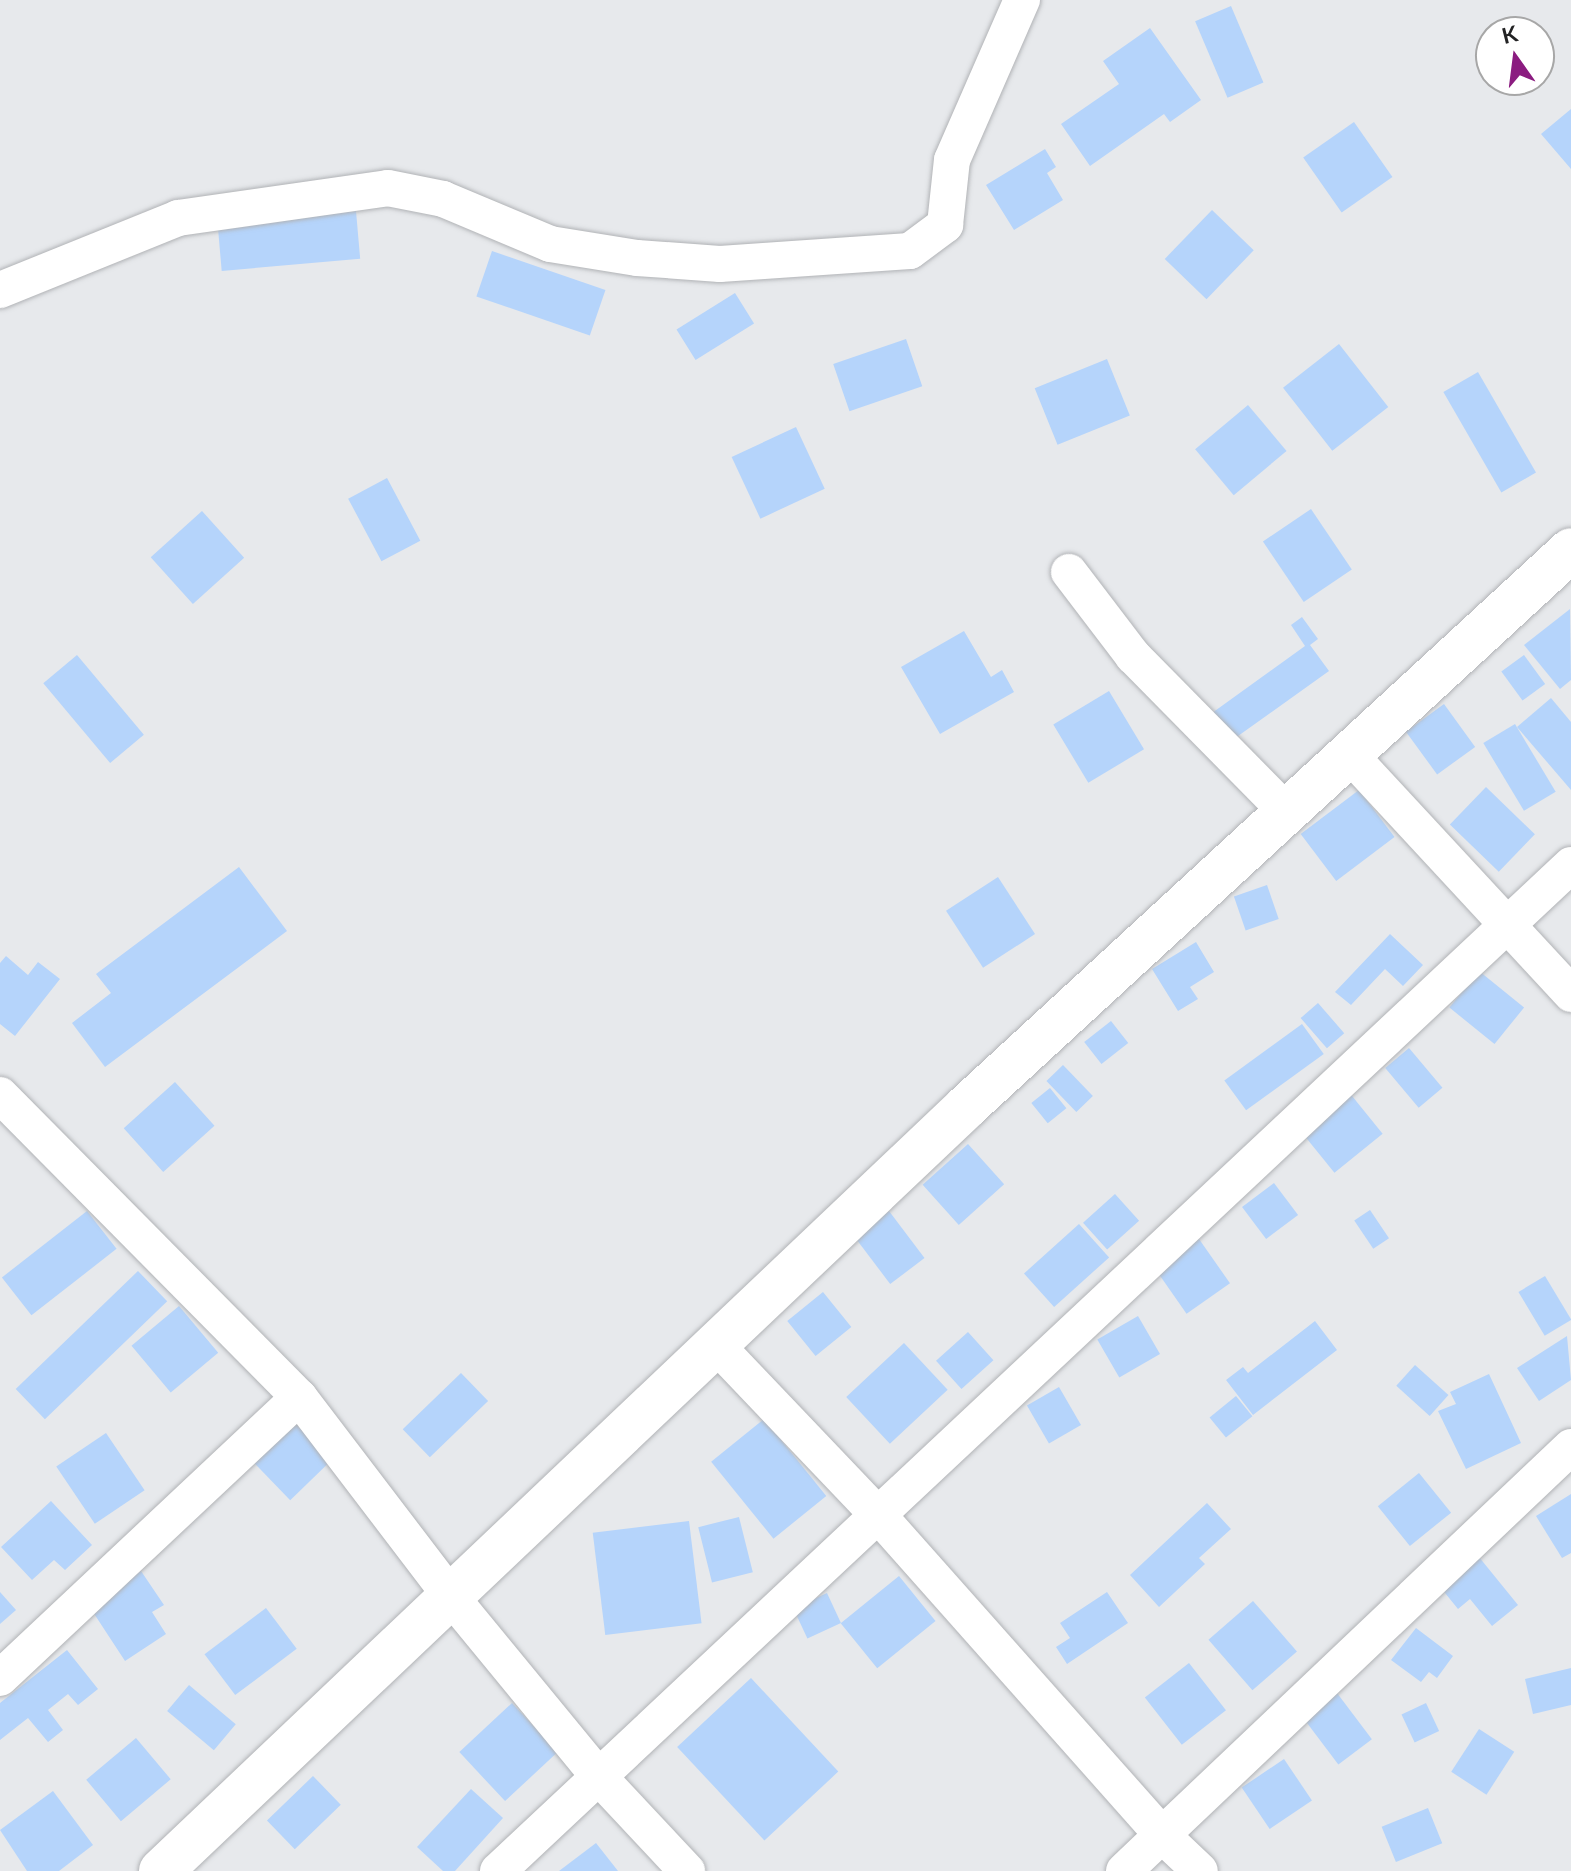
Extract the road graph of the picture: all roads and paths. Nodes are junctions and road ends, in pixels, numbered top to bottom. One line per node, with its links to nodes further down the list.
1 (1022, 0): 2 (street)
2 (0, 290)
3 (1571, 550): 5 (street)
4 (1069, 572): 6 (street)
5 (1349, 754): 6 (street); 8 (street)
6 (1286, 811): 11 (street)
7 (1571, 865): 8 (street)
8 (1506, 928): 9 (street); 14 (street)
9 (1571, 994)
10 (0, 1095): 12 (street)
11 (718, 1347): 14 (street); 15 (street)
12 (299, 1397): 15 (street); 16 (street)
13 (1571, 1447): 18 (street)
14 (879, 1516): 17 (street); 18 (street)
15 (452, 1598): 17 (street); 19 (street)
16 (0, 1678)
17 (599, 1777): 20 (street); 21 (street)
18 (1162, 1835): 22 (street); 23 (street)
19 (161, 1871)
20 (498, 1871)
21 (687, 1871)
22 (1124, 1871)
23 (1200, 1871)

